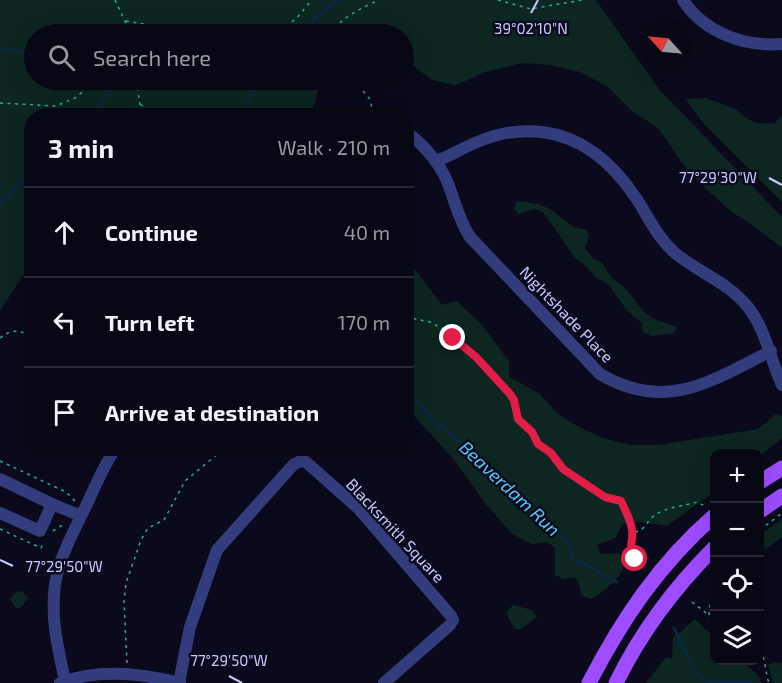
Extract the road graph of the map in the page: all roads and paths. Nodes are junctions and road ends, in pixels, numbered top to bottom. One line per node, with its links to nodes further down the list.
1 (115, 0): 7 (path)
2 (312, 0): 10 (path)
3 (379, 0): 11 (path)
4 (498, 0): 5 (path)
5 (582, 0)
6 (683, 0): 12 (street)
7 (126, 21): 8 (path); 9 (path)
8 (127, 24)
9 (144, 24)
10 (288, 24)
11 (339, 24)
12 (782, 44)
13 (85, 90): 16 (path)
14 (137, 90): 17 (path)
15 (362, 90): 20 (path)
16 (0, 103)
17 (140, 104): 18 (path); 19 (path)
18 (140, 108)
19 (146, 108)
20 (372, 108)
21 (414, 140): 22 (street, Nightshade Place)
22 (435, 161): 26 (street); 26 (street, Nightshade Place)
23 (414, 319): 44 (path)
24 (24, 332): 25 (path)
25 (0, 338)
26 (771, 351): 27 (street); 28 (street)
27 (782, 364)
28 (782, 385)
29 (111, 456): 42 (street)
30 (215, 456): 51 (path)
31 (0, 461): 42 (path)
32 (782, 468): 34 (main road)
33 (0, 479): 36 (street)
34 (764, 479)
35 (782, 496): 37 (main road)
36 (52, 504): 39 (street); 42 (street)
37 (764, 508)
38 (710, 511): 44 (path)
39 (0, 513)
40 (710, 513): 55 (main road)
41 (782, 513): 43 (path)
42 (78, 515): 52 (street)
43 (764, 526)
44 (633, 532): 46 (path)
45 (710, 552): 56 (main road)
46 (635, 559)
47 (692, 603): 49 (path)
48 (710, 605): 49 (path)
49 (709, 615)
50 (764, 657): 57 (path)
51 (128, 674): 52 (street); 53 (street)
52 (62, 682)
53 (179, 683): 54 (street, Blacksmith Square)
54 (384, 683)
55 (589, 683)
56 (616, 683)
57 (769, 683)

